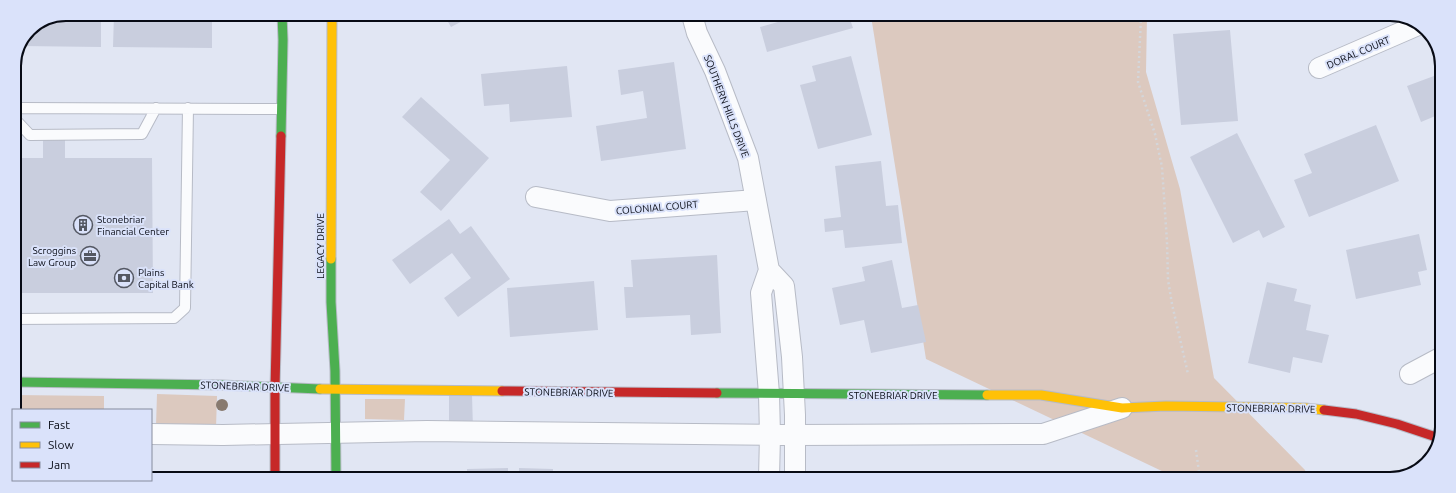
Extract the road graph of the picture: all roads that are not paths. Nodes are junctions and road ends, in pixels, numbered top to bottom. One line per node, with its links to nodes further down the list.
1 (282, 21): 9 (street)
2 (332, 21): 19 (street, LEGACY DRIVE)
3 (694, 21): 12 (street, SOUTHERN HILLS DRIVE)
4 (1412, 27): 5 (street, DORAL COURT)
5 (1319, 68)
6 (21, 108): 7 (lane)
7 (156, 108): 8 (lane); 10 (lane)
8 (188, 108): 9 (lane); 14 (lane)
9 (282, 109): 18 (street)
10 (21, 125)
11 (536, 197): 12 (street, COLONIAL COURT)
12 (756, 200): 13 (street, SOUTHERN HILLS DRIVE)
13 (769, 270): 20 (street, SOUTHERN HILLS DRIVE); 21 (street)
14 (21, 319)
15 (1435, 361): 16 (street)
16 (1410, 374)
17 (21, 382): 18 (street, STONEBRIAR DRIVE)
18 (275, 388): 19 (street, STONEBRIAR DRIVE); 25 (street)
19 (335, 390): 20 (street, STONEBRIAR DRIVE); 23 (street, LEGACY DRIVE)
20 (769, 394): 21 (street, STONEBRIAR DRIVE); 26 (street, SOUTHERN HILLS DRIVE)
21 (794, 394): 22 (street, STONEBRIAR DRIVE); 27 (street)
22 (1122, 408): 27 (street, STONEBRIAR DRIVE); 28 (street, STONEBRIAR DRIVE)
23 (337, 432): 25 (street, STONEBRIAR DRIVE); 26 (street, STONEBRIAR DRIVE); 30 (street, LEGACY DRIVE)
24 (152, 434): 25 (street, STONEBRIAR DRIVE)
25 (276, 434): 29 (street)
26 (770, 435): 27 (street, STONEBRIAR DRIVE); 31 (street, SOUTHERN HILLS DRIVE)
27 (796, 435): 32 (street)
28 (1434, 436)
29 (275, 472)
30 (336, 472)
31 (768, 472)
32 (794, 472)

